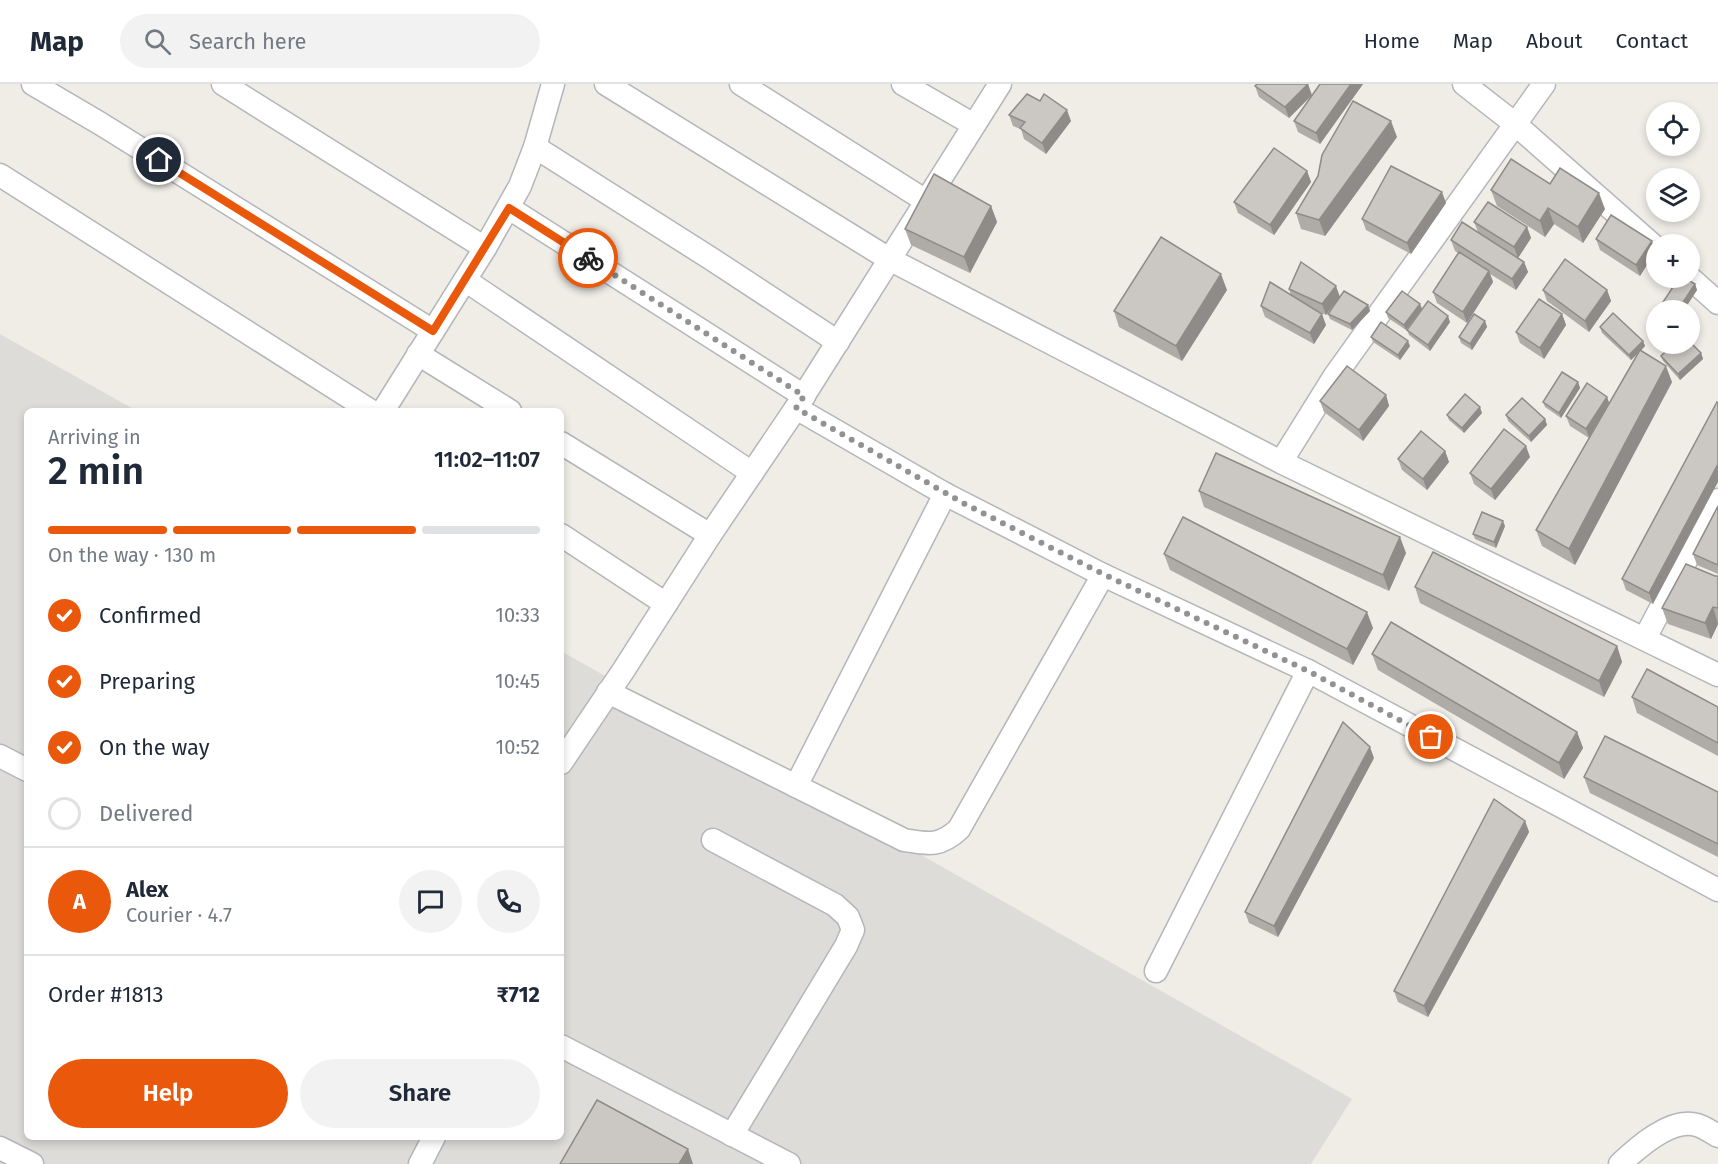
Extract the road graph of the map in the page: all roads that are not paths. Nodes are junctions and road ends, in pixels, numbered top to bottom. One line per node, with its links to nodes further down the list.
1 (33, 84): 22 (street)
2 (223, 84): 17 (street)
3 (553, 84): 12 (street)
4 (606, 84): 18 (street)
5 (741, 84): 14 (street)
6 (903, 84): 11 (street)
7 (1000, 84): 11 (street)
8 (1464, 84): 10 (street)
9 (1544, 84): 10 (street)
10 (1514, 123): 16 (street); 30 (street)
11 (974, 125): 14 (street)
12 (535, 147): 15 (street); 23 (street)
13 (0, 175): 26 (street)
14 (926, 201): 18 (street)
15 (509, 208): 17 (street); 25 (street)
16 (1646, 239)
17 (485, 248): 19 (street)
18 (889, 259): 23 (street); 30 (street)
19 (465, 280): 22 (street); 31 (street)
20 (1700, 287): 21 (street)
21 (1718, 303)
22 (433, 331): 24 (street)
23 (838, 342): 25 (street)
24 (418, 354): 27 (street); 28 (street)
25 (800, 402): 31 (street); 32 (street)
26 (365, 408)
27 (385, 408)
28 (505, 408)
29 (564, 445): 34 (street)
30 (1281, 462): 38 (street)
31 (752, 473): 34 (street)
32 (945, 494): 36 (street); 45 (street)
33 (1718, 500): 38 (street)
34 (710, 536): 37 (street)
35 (564, 537): 37 (street)
36 (1103, 574): 39 (street); 45 (street)
37 (666, 604): 41 (street)
38 (1645, 638): 40 (street)
39 (1308, 671): 47 (street); 48 (street)
40 (1718, 675)
41 (608, 692): 43 (street); 45 (street)
42 (0, 756): 44 (street)
43 (564, 758)
44 (24, 768)
45 (796, 786)
46 (713, 840): 50 (street)
47 (1718, 890)
48 (1156, 971)
49 (564, 1048): 50 (street)
50 (732, 1135): 56 (street)
51 (1718, 1136): 57 (street)
52 (432, 1140): 55 (street)
53 (0, 1148): 54 (street)
54 (32, 1164)
55 (420, 1164)
56 (789, 1164)
57 (1620, 1164)

